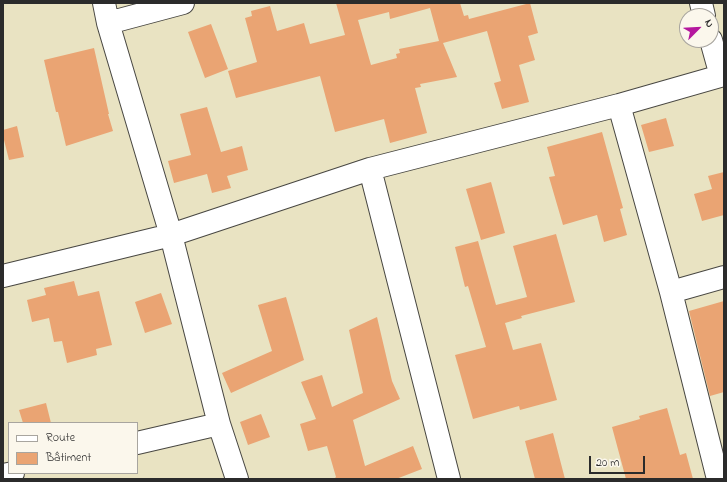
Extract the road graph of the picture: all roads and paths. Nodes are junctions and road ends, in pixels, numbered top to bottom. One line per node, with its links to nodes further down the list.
1 (183, 3): 2 (street)
2 (106, 13): 7 (street)
3 (714, 48): 4 (street)
4 (722, 75): 5 (street)
5 (619, 104): 6 (street); 10 (street)
6 (370, 169): 7 (street); 14 (street)
7 (171, 235): 8 (street); 11 (street)
8 (3, 276)
9 (724, 277): 10 (street)
10 (671, 292): 15 (street)
11 (219, 424): 12 (street); 13 (street)
12 (138, 444)
13 (237, 479)
14 (449, 479)
15 (718, 479)

